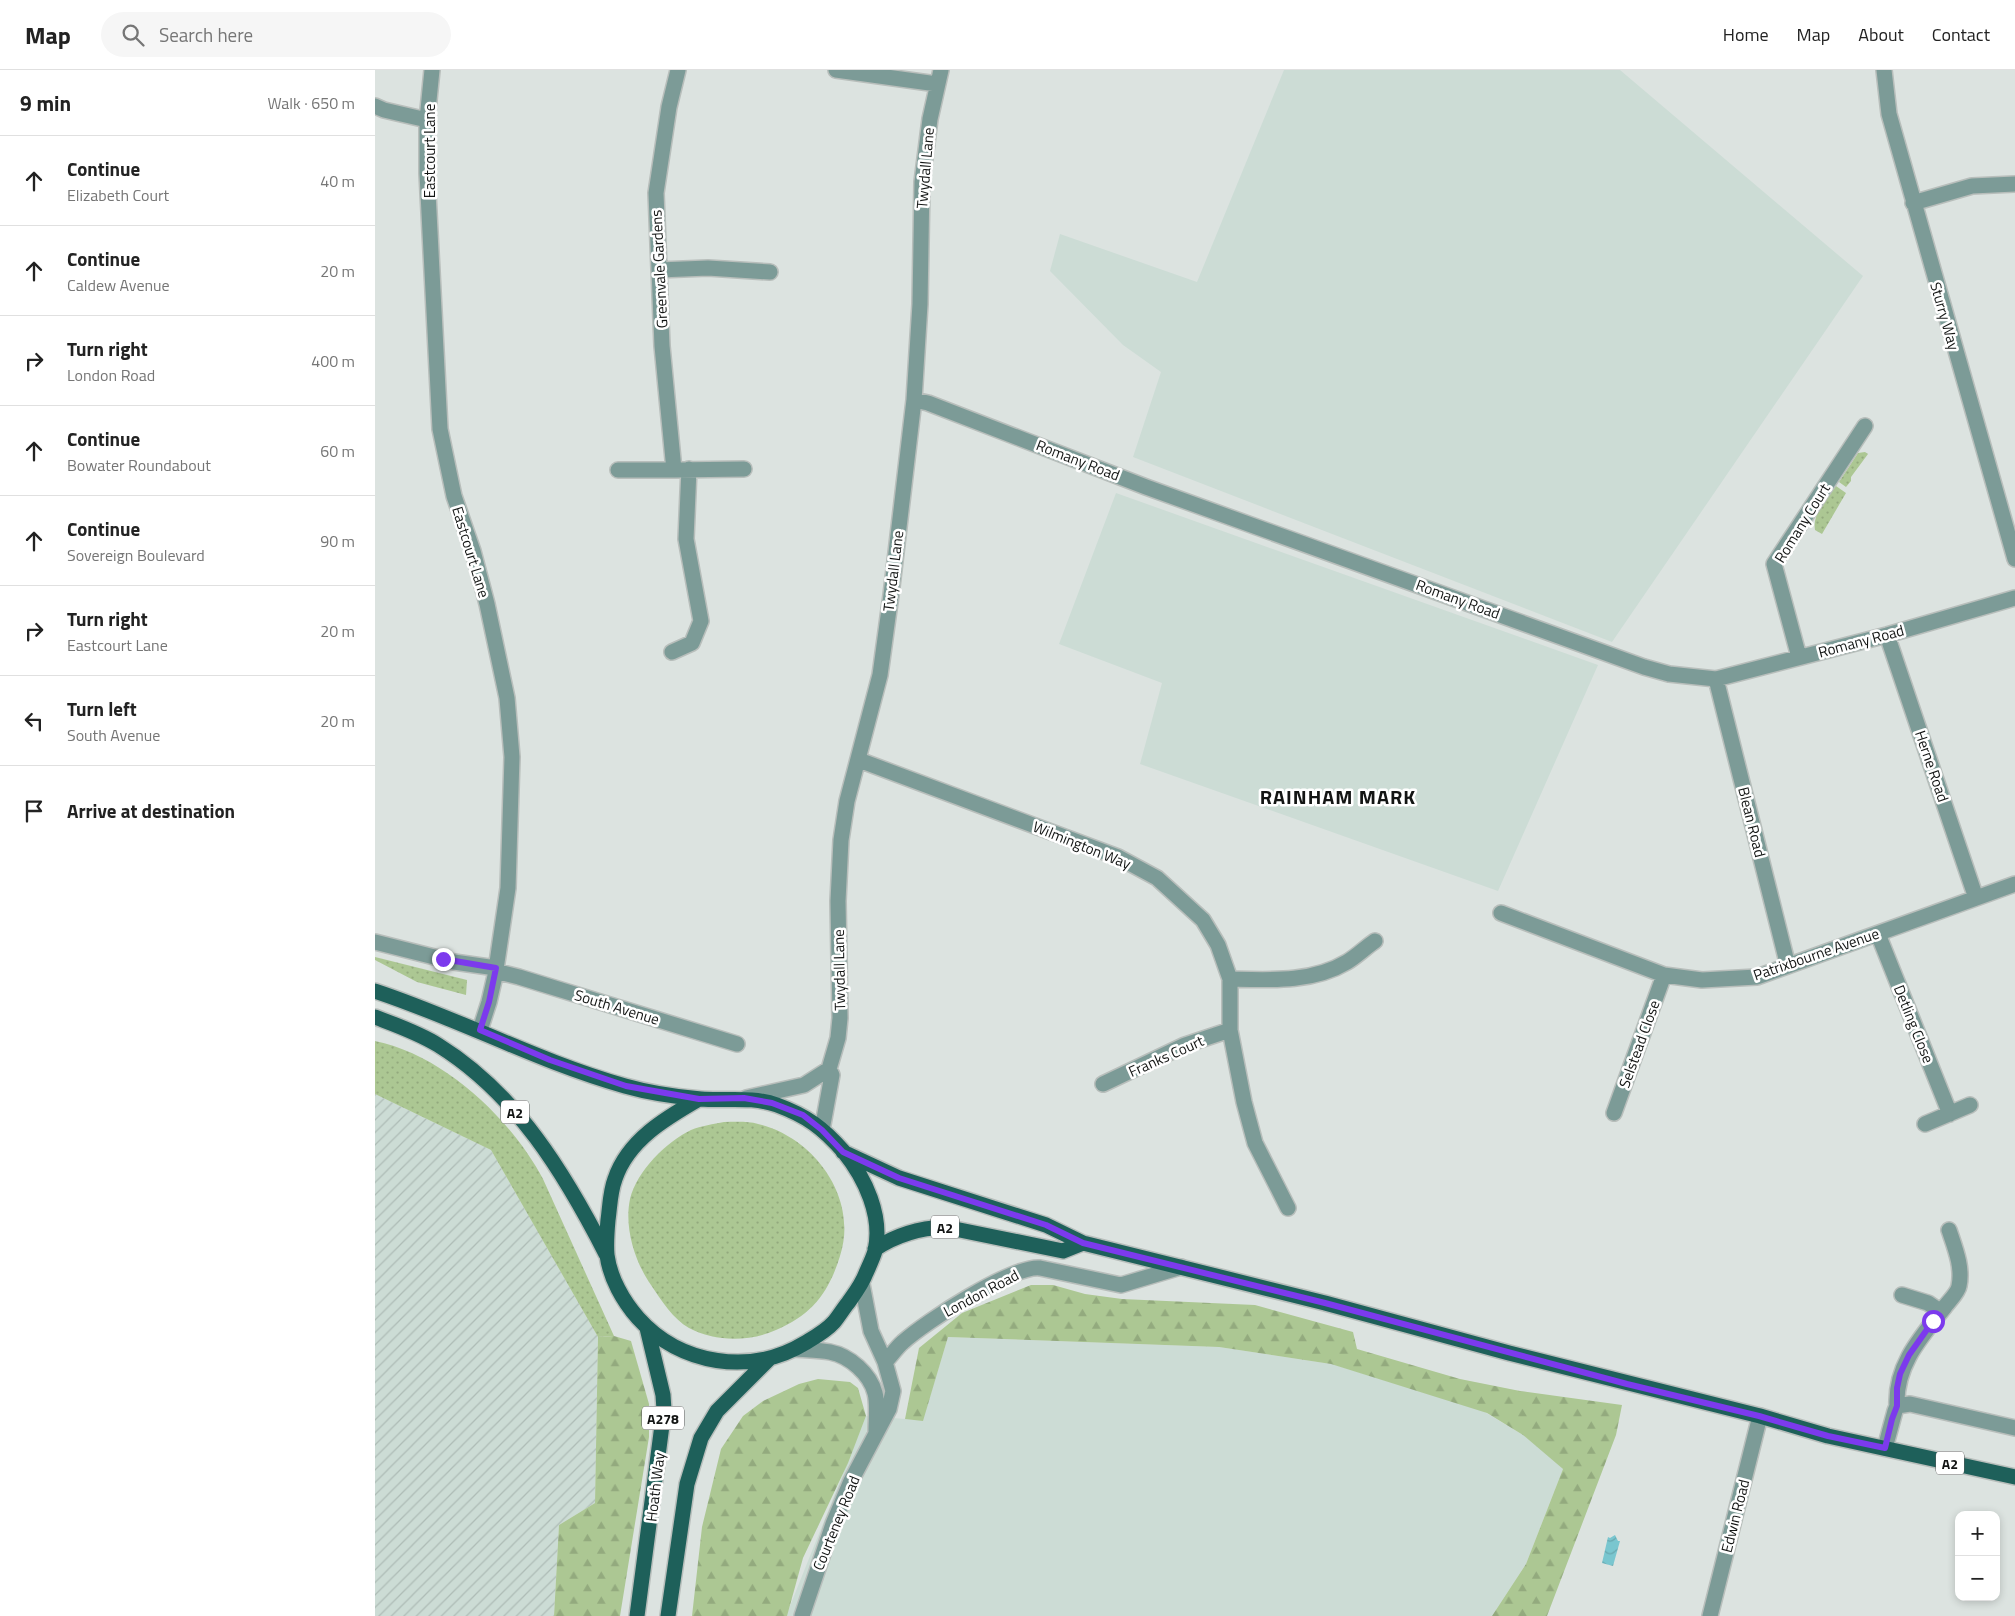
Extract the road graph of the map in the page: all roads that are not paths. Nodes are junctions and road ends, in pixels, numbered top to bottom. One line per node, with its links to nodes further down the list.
1 (432, 70): 7 (street, Eastcourt Lane)
2 (678, 70): 10 (street, Greenvale Gardens)
3 (836, 70): 5 (street)
4 (1884, 70): 9 (street, Sturry Way)
5 (939, 77): 12 (street, Twydall Lane)
6 (375, 106): 7 (street)
7 (427, 120): 31 (street, Eastcourt Lane)
8 (2015, 184): 9 (street)
9 (1913, 203): 17 (street, Sturry Way)
10 (659, 270): 11 (street); 16 (street, Greenvale Gardens)
11 (770, 272)
12 (914, 400): 22 (street, Romany Road); 23 (street, Twydall Lane)
13 (1865, 426): 21 (street, Romany Court)
14 (744, 469): 16 (street)
15 (618, 470): 16 (street)
16 (681, 470): 20 (street, Greenvale Gardens)
17 (2015, 559)
18 (2015, 598): 19 (street, Romany Road)
19 (1887, 635): 21 (street, Romany Road); 25 (street, Herne Road)
20 (672, 652)
21 (1799, 658): 22 (street, Romany Road)
22 (1716, 678): 30 (street, Blean Road)
23 (859, 760): 33 (street, Wilmington Way); 39 (street, Twydall Lane)
24 (2015, 884): 25 (street, Patrixbourne Avenue)
25 (1976, 898): 27 (street, Patrixbourne Avenue)
26 (1501, 913): 32 (street, Patrixbourne Avenue)
27 (1878, 934): 30 (street, Patrixbourne Avenue); 45 (street, Detling Close)
28 (1375, 940): 33 (street)
29 (375, 942): 31 (street, South Avenue)
30 (1788, 966): 32 (street, Patrixbourne Avenue)
31 (496, 970): 36 (street, Eastcourt Lane); 38 (street, South Avenue)
32 (1664, 975): 44 (street, Selstead Close)
33 (1230, 979): 37 (street, Wilmington Way)
34 (375, 991): 36 (main road)
35 (375, 1018): 53 (main road, A2)
36 (480, 1030): 42 (main road)
37 (1230, 1030): 40 (street, Franks Court); 49 (street, Wilmington Way)
38 (737, 1044)
39 (829, 1068): 41 (street); 47 (street, Twydall Lane)
40 (1103, 1084)
41 (744, 1098): 42 (main road); 47 (main road)
42 (699, 1099): 53 (main road)
43 (1970, 1105): 45 (street)
44 (1614, 1113)
45 (1950, 1114): 46 (street)
46 (1925, 1124)
47 (822, 1130): 48 (main road)
48 (843, 1152): 51 (main road, A2); 52 (main road)
49 (1289, 1208)
50 (1949, 1230): 57 (street)
51 (1083, 1243): 52 (main road, A2); 54 (main road, A2)
52 (875, 1249): 55 (main road)
53 (607, 1255): 58 (main road)
54 (1181, 1267): 61 (street, London Road); 63 (main road, A2)
55 (862, 1284): 59 (main road); 61 (street, Courteney Road)
56 (1902, 1295): 57 (street)
57 (1941, 1312): 62 (street)
58 (647, 1328): 60 (main road); 68 (main road, Hoath Way / A278)
59 (795, 1350): 60 (main road); 65 (street, Courteney Road)
60 (769, 1359): 69 (main road, Hoath Way / A278)
61 (885, 1362): 65 (street, Courteney Road)
62 (1897, 1406): 64 (street); 66 (street)
63 (1759, 1416): 66 (main road, A2); 71 (street, Edwin Road)
64 (2015, 1428)
65 (876, 1433): 70 (street, Courteney Road)
66 (1885, 1448): 67 (main road, A2)
67 (2015, 1477)
68 (637, 1616)
69 (668, 1616)
70 (801, 1616)
71 (1710, 1616)

